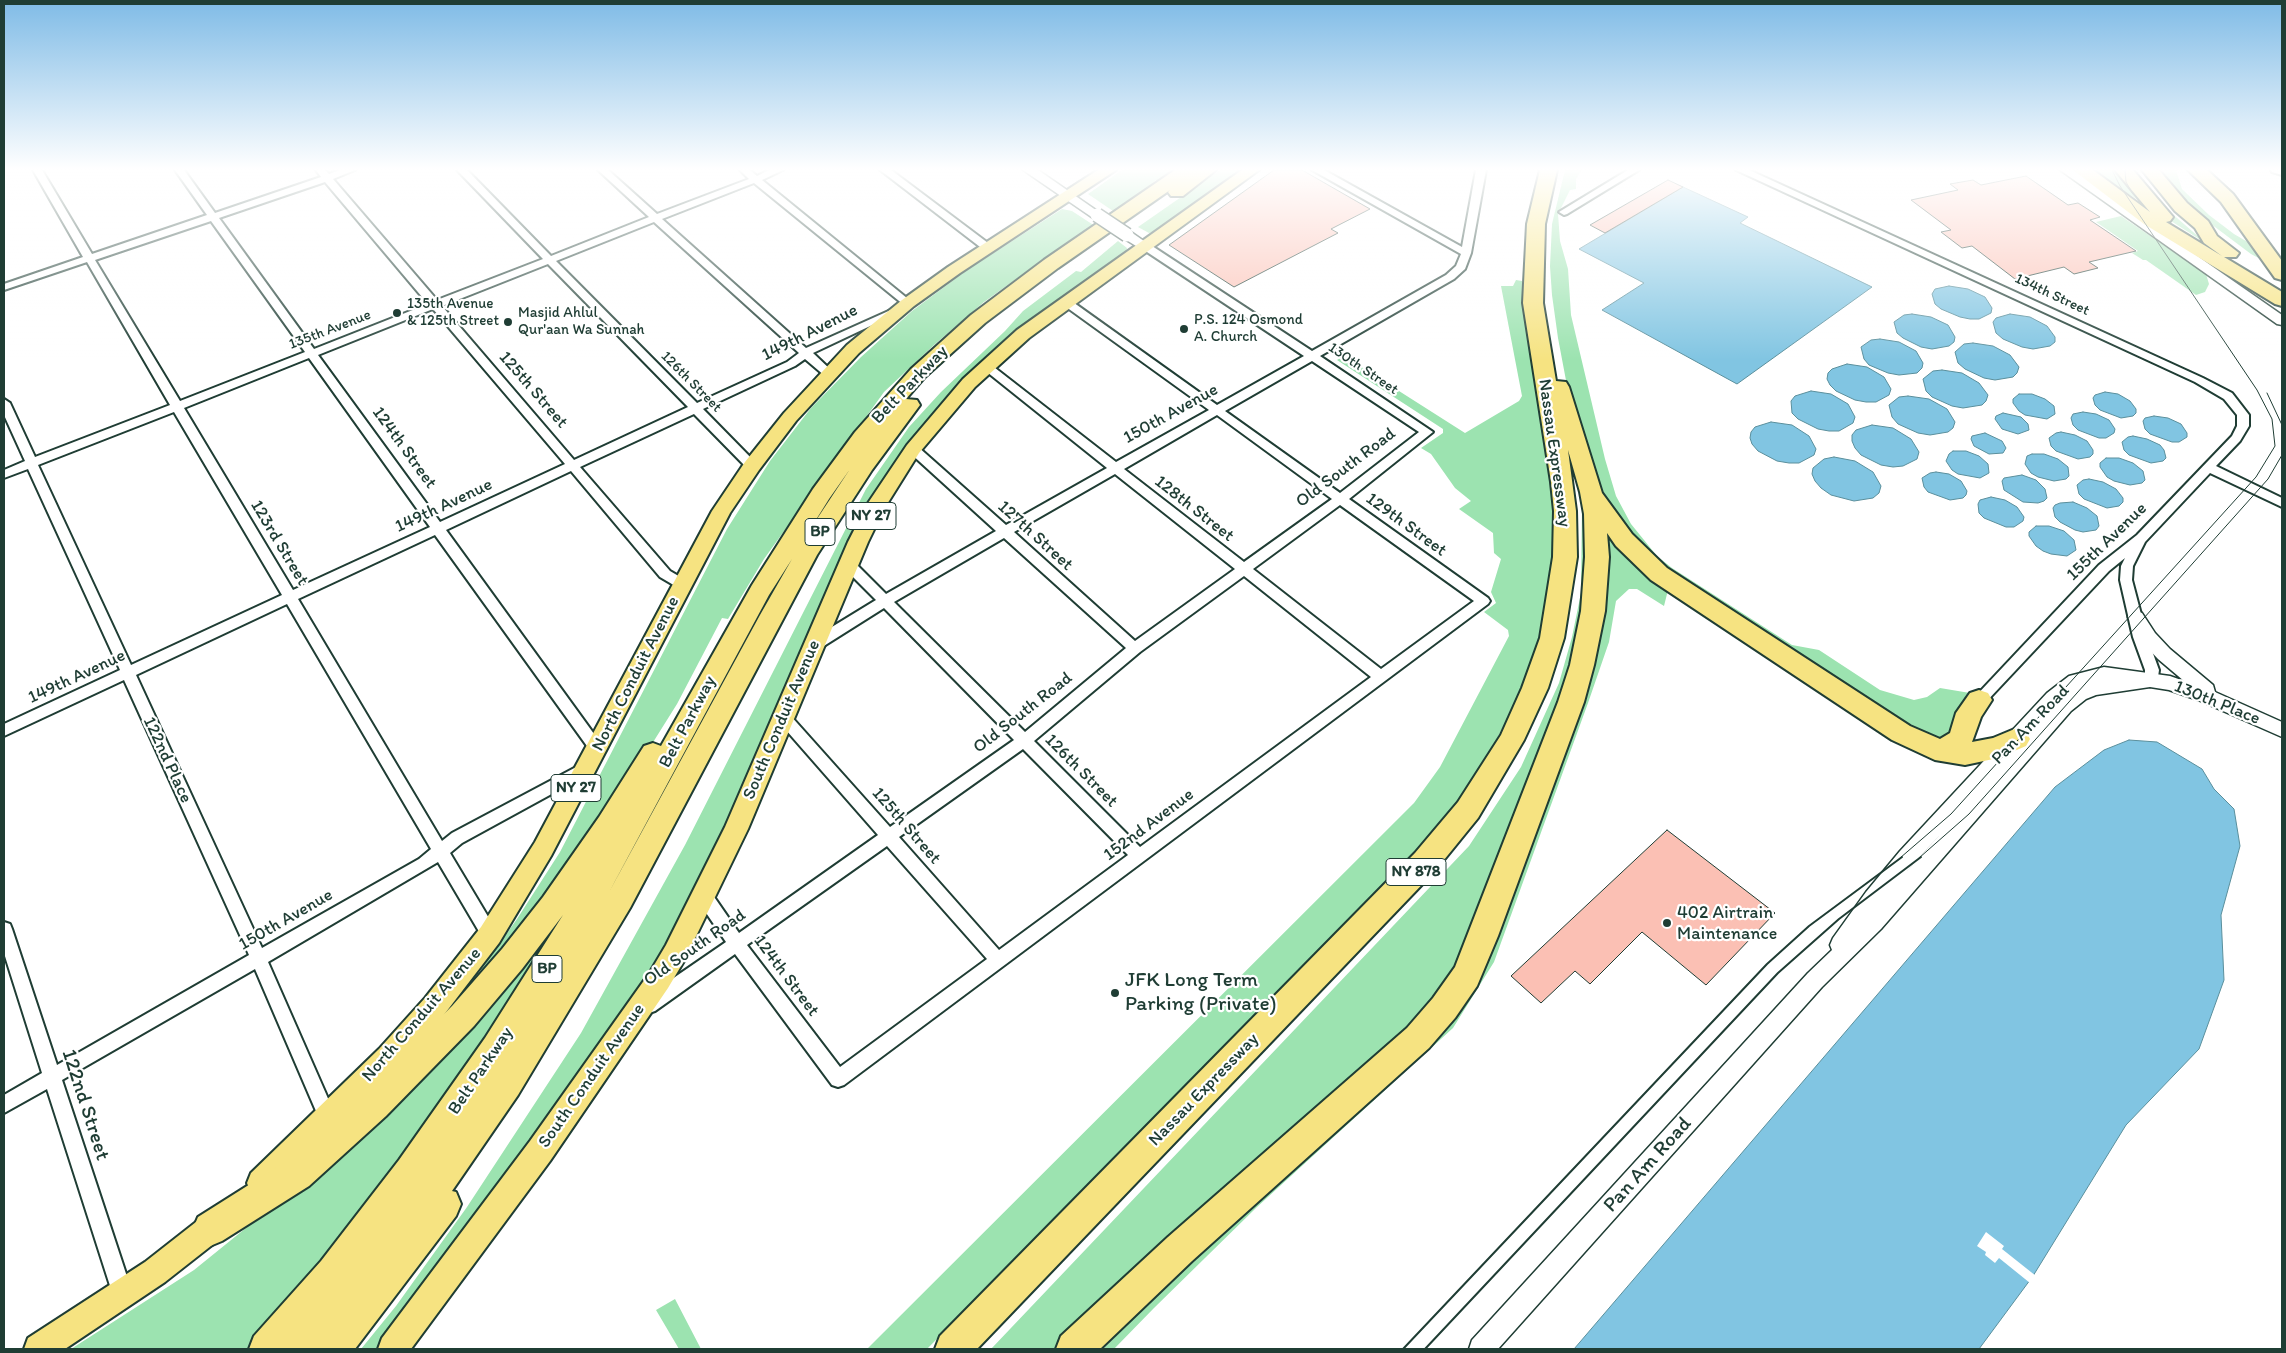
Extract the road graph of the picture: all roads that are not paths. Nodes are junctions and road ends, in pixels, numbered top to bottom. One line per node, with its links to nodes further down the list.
1 (74, 233): 31 (street, 123rd Street)
2 (165, 233): 31 (street)
3 (225, 233): 42 (street, 124th Street)
4 (374, 233): 38 (street, 125th Street)
5 (523, 233): 32 (street, 126th Street)
6 (619, 233): 32 (street, 135th Avenue)
7 (672, 233): 43 (street)
8 (817, 233): 39 (street)
9 (968, 233): 28 (street)
10 (1011, 233): 28 (main road, North Conduit Avenue / NY 27)
11 (1096, 233): 66 (highway, Belt Parkway / BP)
12 (1117, 233): 99 (highway, Belt Parkway / BP)
13 (1124, 233): 27 (street, 130th Street, bridge)
14 (1163, 233): 27 (main road, South Conduit Avenue / NY 27)
15 (1430, 233): 30 (street)
16 (1469, 233): 30 (street, 150th Avenue)
17 (1536, 233): 29 (highway, Nassau Expressway / NY 878)
18 (1878, 233): 49 (street, 134th Street)
19 (2156, 233): 41 (street)
20 (2168, 233): 40 (highway)
21 (2175, 233): 26 (highway)
22 (2179, 233): 26 (highway)
23 (2207, 233): 34 (highway)
24 (2215, 233): 33 (highway)
25 (2255, 233): 33 (highway)
26 (2182, 237): 36 (highway)
27 (1145, 246): 37 (main road, South Conduit Avenue / NY 27); 44 (street, 130th Street)
28 (988, 248): 39 (main road, North Conduit Avenue / NY 27)
29 (1534, 249): 60 (highway); 112 (highway, Nassau Expressway / NY 878)
30 (1466, 253): 44 (street, 150th Avenue)
31 (89, 259): 35 (street); 48 (street, 123rd Street)
32 (550, 260): 38 (street, 135th Avenue); 50 (street, 126th Street)
33 (2282, 275)
34 (2282, 286)
35 (4, 287)
36 (2282, 300)
37 (1066, 302): 45 (main road, South Conduit Avenue / NY 27); 51 (street, 129th Street)
38 (435, 305): 42 (street, 135th Avenue); 55 (street, 125th Street)
39 (903, 307): 43 (street, 149th Avenue); 46 (main road, North Conduit Avenue / NY 27)
40 (2282, 314)
41 (2282, 321)
42 (312, 354): 48 (street, 135th Avenue); 63 (street, 124th Street)
43 (805, 354): 46 (street); 50 (street, 149th Avenue)
44 (1313, 356): 51 (street, 150th Avenue); 52 (street, 130th Street)
45 (986, 366): 53 (main road, South Conduit Avenue / NY 27); 58 (street, 128th Street)
46 (829, 374): 56 (main road, North Conduit Avenue / NY 27)
47 (4, 403): 54 (street, 122nd Place)
48 (176, 405): 54 (street, 135th Avenue); 70 (street, 123rd Street)
49 (2237, 406): 57 (street, 155th Avenue)
50 (694, 409): 55 (street, 149th Avenue); 56 (street, 126th Street)
51 (1218, 411): 58 (street, 150th Avenue); 61 (street, 129th Street)
52 (1427, 432): 61 (street, Old South Road)
53 (913, 450): 64 (street, 127th Street); 67 (main road, South Conduit Avenue / NY 27)
54 (32, 463): 59 (street, 135th Avenue); 76 (street, 122nd Place)
55 (573, 465): 63 (street, 149th Avenue); 69 (street, 125th Street)
56 (752, 466): 69 (main road, North Conduit Avenue / NY 27)
57 (2208, 467): 62 (street); 65 (street, 155th Avenue)
58 (1114, 468): 64 (street, 150th Avenue); 68 (street, 128th Street)
59 (4, 474)
60 (1590, 492): 87 (highway); 113 (highway)
61 (1340, 499): 68 (street, Old South Road); 71 (street, 129th Street)
62 (2282, 503)
63 (438, 528): 70 (street, 149th Avenue); 86 (street, 124th Street)
64 (1004, 531): 72 (street, 150th Avenue); 75 (street, 127th Street)
65 (2141, 538): 73 (street, 130th Place); 79 (street, 155th Avenue)
66 (781, 557): 105 (highway); 108 (highway, Belt Parkway / BP)
67 (848, 564): 72 (street, 126th Street); 74 (main road, South Conduit Avenue / NY 27)
68 (1242, 569): 75 (street, Old South Road); 77 (street, 128th Street)
69 (682, 584): 86 (main road, North Conduit Avenue / NY 27)
70 (290, 597): 76 (street, 149th Avenue); 90 (street, 123rd Street)
71 (1483, 601): 77 (street, 152nd Avenue)
72 (886, 602): 74 (street, 150th Avenue); 85 (street, 126th Street)
73 (2136, 617): 78 (street, 130th Place); 80 (street)
74 (814, 646): 81 (main road, South Conduit Avenue / NY 27)
75 (1135, 648): 85 (street, Old South Road)
76 (127, 673): 82 (street, 149th Avenue); 96 (street, 122nd Place)
77 (1381, 677): 91 (street, 152nd Avenue)
78 (2152, 680): 80 (street, 130th Place); 84 (street, Pan Am Road); 98 (street, Pan Am Road)
79 (1979, 700): 87 (highway)
80 (2230, 706): 83 (street, 130th Place)
81 (784, 718): 89 (street, 125th Street); 92 (main road, South Conduit Avenue / NY 27)
82 (4, 730)
83 (2282, 730)
84 (2017, 739): 87 (highway); 98 (street, Pan Am Road)
85 (1024, 741): 89 (street, Old South Road); 91 (street, 126th Street)
86 (597, 749): 88 (main road, North Conduit Avenue / NY 27)
87 (1942, 751)
88 (586, 768): 90 (street, 150th Avenue); 94 (main road, North Conduit Avenue / NY 27)
89 (889, 834): 95 (street, Old South Road); 97 (street, 125th Street)
90 (439, 852): 94 (street, 123rd Street); 96 (street, 150th Avenue)
91 (1139, 856): 97 (street, 152nd Avenue)
92 (704, 896): 95 (street, 124th Street); 100 (main road, South Conduit Avenue / NY 27)
93 (4, 929): 101 (street, 122nd Street)
94 (490, 934): 104 (main road, North Conduit Avenue / NY 27)
95 (737, 944): 100 (street, Old South Road); 102 (street, 124th Street)
96 (258, 959): 101 (street, 150th Avenue); 104 (street, 122nd Place)
97 (998, 960): 102 (street, 152nd Avenue)
98 (1815, 980): 114 (street, Pan Am Road)
99 (560, 998): 109 (highway, Belt Parkway / BP); 110 (highway)
100 (635, 1014): 111 (main road, South Conduit Avenue / NY 27)
101 (52, 1077): 103 (street, 150th Avenue); 106 (street, 122nd Street)
102 (838, 1079)
103 (4, 1104)
104 (328, 1119): 105 (main road, North Conduit Avenue / NY 27)
105 (210, 1230): 106 (main road, North Conduit Avenue / NY 27)
106 (123, 1295): 107 (main road, North Conduit Avenue / NY 27)
107 (39, 1349)
108 (267, 1349)
109 (308, 1349)
110 (333, 1349)
111 (393, 1349)
112 (953, 1349)
113 (1074, 1349)
114 (1481, 1349)

